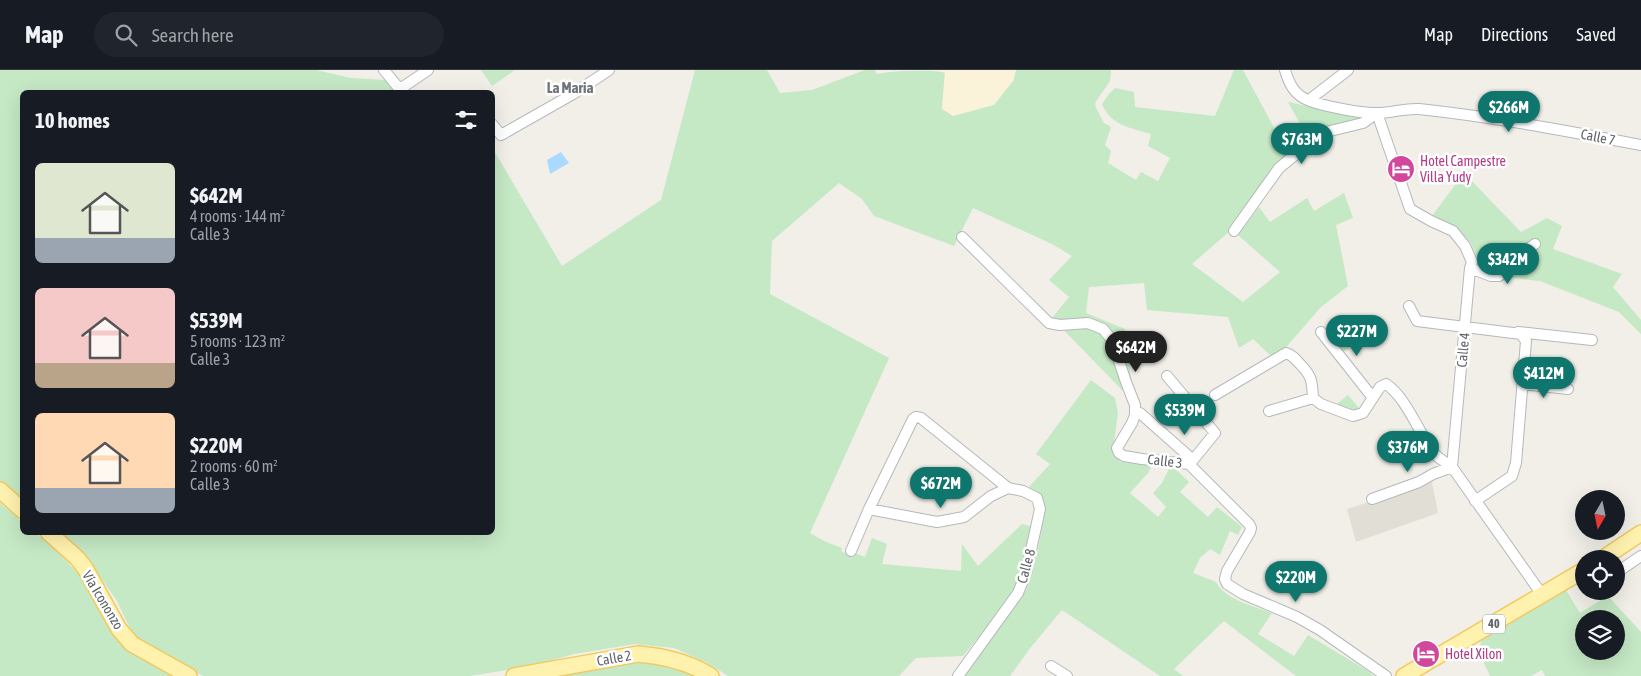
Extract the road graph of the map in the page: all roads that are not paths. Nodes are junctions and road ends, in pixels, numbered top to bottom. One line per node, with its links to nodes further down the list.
1 (384, 70): 6 (street)
2 (428, 70): 7 (street)
3 (1285, 70): 8 (street)
4 (1348, 70): 8 (street)
5 (605, 71): 10 (street)
6 (400, 90)
7 (402, 90)
8 (1309, 100): 9 (street)
9 (1377, 113): 11 (street, Calle 7); 12 (street); 15 (street, Calle 4)
10 (495, 128)
11 (1641, 145)
12 (1234, 231)
13 (962, 237): 28 (street, Calle 3)
14 (1535, 244): 15 (street)
15 (1470, 268): 17 (street, Calle 4)
16 (1409, 306): 17 (street)
17 (1465, 327): 19 (street); 21 (street); 29 (street, Calle 4)
18 (1321, 332): 25 (street)
19 (1592, 340)
20 (1167, 376): 28 (street)
21 (1523, 384): 22 (street); 33 (street)
22 (1568, 389)
23 (1215, 395): 24 (street)
24 (1313, 398): 25 (street); 26 (street)
25 (1373, 398): 29 (street)
26 (1269, 411)
27 (1140, 413): 28 (street)
28 (1191, 462): 51 (street, Calle 3)
29 (1452, 467): 32 (street); 33 (street)
30 (1008, 488): 35 (street); 35 (street); 49 (street, Calle 8)
31 (0, 490): 34 (main road)
32 (1372, 499)
33 (1475, 501): 43 (street)
34 (20, 508)
35 (869, 509): 39 (street)
36 (1641, 533): 38 (main road)
37 (51, 535): 46 (main road, Vía Icononzo)
38 (1616, 550)
39 (851, 551)
40 (1641, 556): 41 (street)
41 (1625, 567)
42 (1575, 576): 43 (main road, 40)
43 (1543, 596): 52 (main road, 40)
44 (1051, 666): 50 (street)
45 (543, 673): 47 (main road, Calle 2); 48 (main road, Calle 2)
46 (189, 676)
47 (514, 676)
48 (710, 676)
49 (958, 676)
50 (1067, 676)
51 (1386, 676)
52 (1404, 676)

